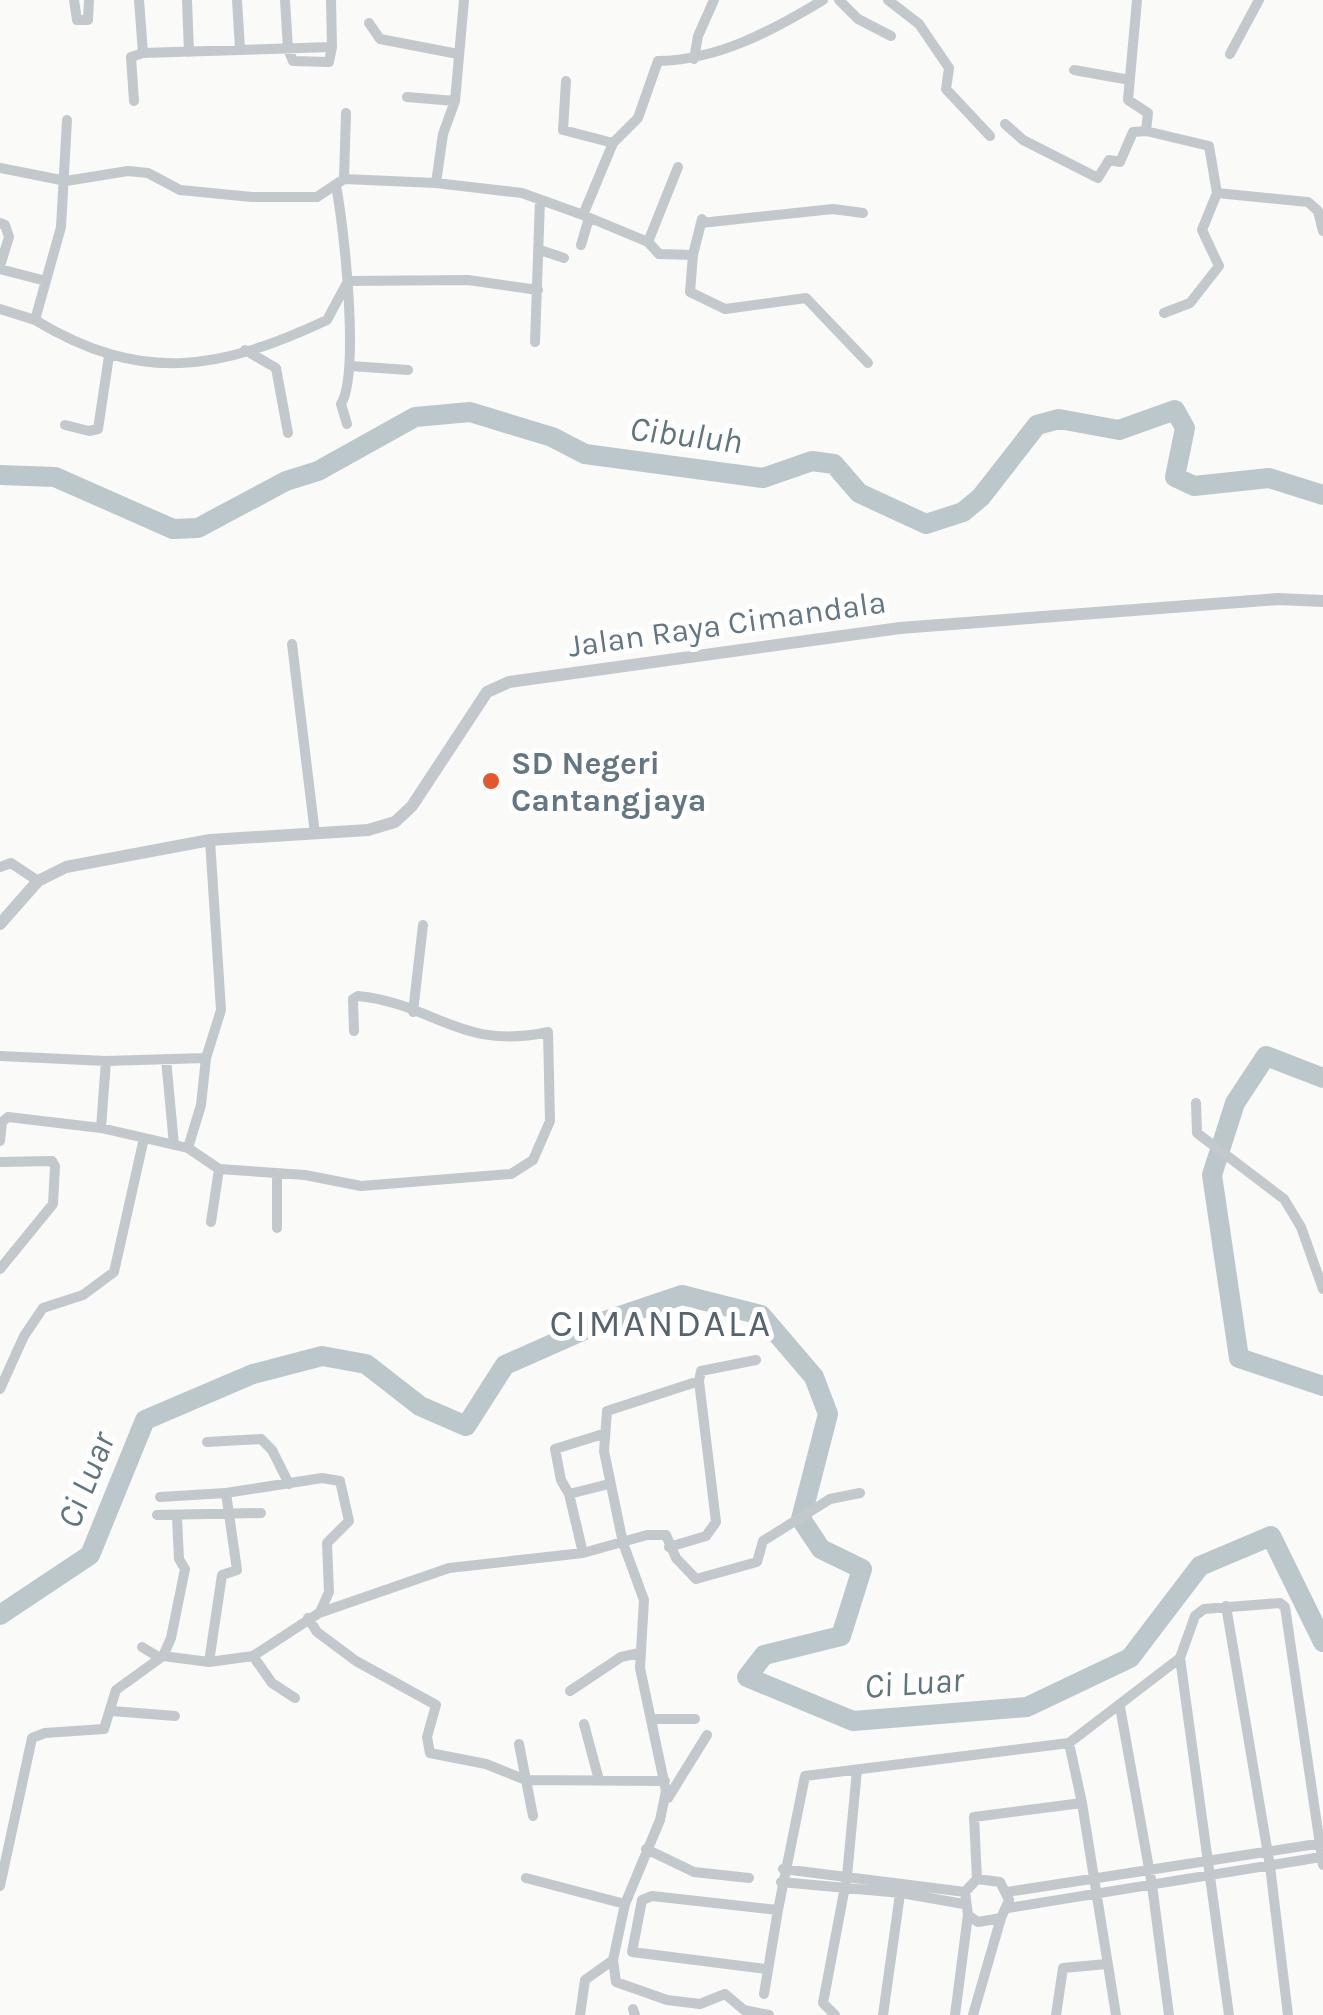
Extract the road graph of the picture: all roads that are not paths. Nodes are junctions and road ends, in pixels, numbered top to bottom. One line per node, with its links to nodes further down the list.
1 (74, 0): 2 (street)
2 (89, 0)
3 (140, 0): 20 (street)
4 (187, 0): 19 (street)
5 (237, 0): 17 (street)
6 (285, 0): 18 (street)
7 (332, 0): 18 (street)
8 (464, 0): 21 (street)
9 (714, 0): 23 (street)
10 (823, 0): 23 (street)
11 (839, 0): 16 (street)
12 (888, 0): 34 (street)
13 (1138, 0): 26 (street)
14 (1259, 0): 22 (street)
15 (368, 23): 21 (street)
16 (891, 36)
17 (240, 49): 18 (street); 19 (street)
18 (288, 49)
19 (189, 52): 20 (street)
20 (144, 54): 28 (street)
21 (458, 54): 29 (street)
22 (1230, 54)
23 (694, 59): 35 (street)
24 (1074, 70): 26 (street)
25 (566, 80): 35 (street)
26 (1130, 80): 33 (street)
27 (407, 97): 29 (street)
28 (134, 101)
29 (455, 101): 40 (street)
30 (346, 113): 39 (street)
31 (67, 120): 38 (street)
32 (1005, 124): 33 (street)
33 (1146, 132): 41 (street)
34 (990, 136)
35 (614, 143): 44 (street)
36 (678, 167): 47 (street)
37 (0, 168): 38 (street)
38 (66, 181): 39 (street); 53 (street)
39 (340, 182): 40 (street); 54 (street)
40 (436, 183): 42 (street)
41 (1217, 193): 46 (street); 57 (street)
42 (540, 200): 44 (street); 49 (street)
43 (863, 213): 50 (street)
44 (586, 216): 47 (street); 48 (street)
45 (0, 223): 52 (street)
46 (1323, 230)
47 (648, 242): 50 (street)
48 (580, 245)
49 (540, 250): 51 (street); 55 (street)
50 (693, 255): 62 (street)
51 (564, 258)
52 (0, 267): 53 (street)
53 (46, 281): 58 (street)
54 (348, 281): 55 (street); 60 (street); 63 (street)
55 (538, 290): 59 (street)
56 (0, 309): 58 (street)
57 (1164, 313)
58 (35, 320): 61 (street)
59 (535, 342)
60 (246, 350): 61 (street); 67 (street)
61 (109, 356): 66 (street)
62 (868, 364)
63 (352, 366): 64 (street); 65 (street)
64 (408, 370)
65 (347, 424)
66 (65, 425)
67 (288, 432)
68 (1323, 601): 70 (street, Jalan Raya Cimandala)
69 (292, 644): 70 (street)
70 (315, 834): 71 (street, Jalan Raya Cimandala)
71 (210, 840): 73 (street, Jalan Raya Cimandala); 79 (street)
72 (0, 867): 73 (street)
73 (38, 881): 74 (street, Jalan Raya Cimandala)
74 (0, 924)
75 (423, 925): 76 (street)
76 (413, 1012): 77 (street); 90 (street)
77 (354, 1030)
78 (0, 1056): 81 (street)
79 (206, 1058): 80 (street); 87 (street)
80 (166, 1059): 81 (street); 86 (street)
81 (106, 1061): 83 (street)
82 (1196, 1103): 94 (street)
83 (101, 1128): 84 (street); 85 (street)
84 (144, 1138): 86 (street); 97 (street)
85 (0, 1141)
86 (174, 1145): 87 (street)
87 (193, 1152): 89 (street)
88 (0, 1162): 93 (street)
89 (219, 1169): 90 (street); 91 (street)
90 (277, 1172): 92 (street)
91 (211, 1222)
92 (277, 1228)
93 (0, 1269)
94 (1323, 1289)
95 (756, 1360): 96 (street)
96 (699, 1380): 98 (street); 111 (street)
97 (0, 1389)
98 (602, 1434): 101 (street); 103 (street)
99 (207, 1442): 100 (street)
100 (289, 1484): 102 (street); 114 (street)
101 (609, 1484): 103 (street); 110 (street)
102 (226, 1493): 105 (street); 109 (street)
103 (569, 1494): 112 (street)
104 (860, 1494): 111 (street)
105 (160, 1498)
106 (261, 1513): 109 (street)
107 (157, 1515): 108 (street)
108 (177, 1517): 109 (street); 118 (street)
109 (229, 1517): 120 (street)
110 (623, 1543): 111 (street); 112 (street); 116 (street)
111 (668, 1547)
112 (583, 1553): 114 (street)
113 (1226, 1606): 119 (street); 136 (street); 142 (street)
114 (314, 1616): 117 (street); 133 (street)
115 (142, 1647): 118 (street)
116 (639, 1653): 121 (street); 126 (street)
117 (253, 1656): 120 (street); 122 (street)
118 (161, 1657): 120 (street); 124 (street)
119 (1180, 1658): 123 (street); 145 (street)
120 (209, 1662)
121 (570, 1691)
122 (295, 1698)
123 (1120, 1708): 131 (street); 148 (street)
124 (112, 1712): 125 (street); 144 (street)
125 (174, 1716)
126 (653, 1719): 127 (street); 135 (street)
127 (695, 1719)
128 (584, 1724): 134 (street)
129 (707, 1735): 138 (street)
130 (519, 1744): 133 (street)
131 (1069, 1744): 132 (street); 137 (street)
132 (857, 1770): 147 (street); 150 (street)
133 (526, 1780): 134 (street); 139 (street)
134 (599, 1780): 135 (street)
135 (665, 1781): 138 (street)
136 (1318, 1784): 140 (street)
137 (1082, 1803): 153 (street); 157 (street)
138 (663, 1804): 141 (street)
139 (533, 1816)
140 (1322, 1843): 142 (street); 143 (street)
141 (646, 1849): 152 (street); 162 (street)
142 (1268, 1852): 145 (street); 146 (street)
143 (1322, 1861): 146 (street)
144 (4, 1862): 156 (street)
145 (1210, 1862): 148 (street); 149 (street)
146 (1270, 1866): 149 (street); 180 (street)
147 (783, 1869): 150 (street); 154 (street)
148 (1149, 1871): 155 (street); 157 (street)
149 (1211, 1875): 155 (street); 179 (street)
150 (847, 1876): 158 (street); 159 (street)
151 (526, 1878): 162 (street)
152 (749, 1878)
153 (978, 1879): 160 (street); 161 (street)
154 (781, 1882): 159 (street); 163 (street)
155 (1152, 1885): 157 (street); 178 (street)
156 (0, 1886)
157 (1095, 1886): 160 (street); 164 (street); 166 (street)
158 (902, 1887): 159 (street); 161 (street); 173 (street)
159 (842, 1888): 172 (street)
160 (1007, 1892): 164 (street)
161 (966, 1903): 164 (street); 169 (street)
162 (625, 1904): 165 (street)
163 (778, 1910): 167 (street); 167 (street)
164 (1004, 1913): 175 (street)
165 (614, 1960): 170 (street); 171 (street)
166 (1106, 1964): 176 (street); 177 (street)
167 (766, 1969): 168 (street)
168 (764, 1994)
169 (956, 2000): 174 (street); 175 (street)
170 (580, 2015)
171 (769, 2015)
172 (834, 2015)
173 (884, 2015)
174 (955, 2015)
175 (976, 2015)
176 (1056, 2015)
177 (1116, 2015)
178 (1169, 2015)
179 (1229, 2015)
180 (1288, 2015)

